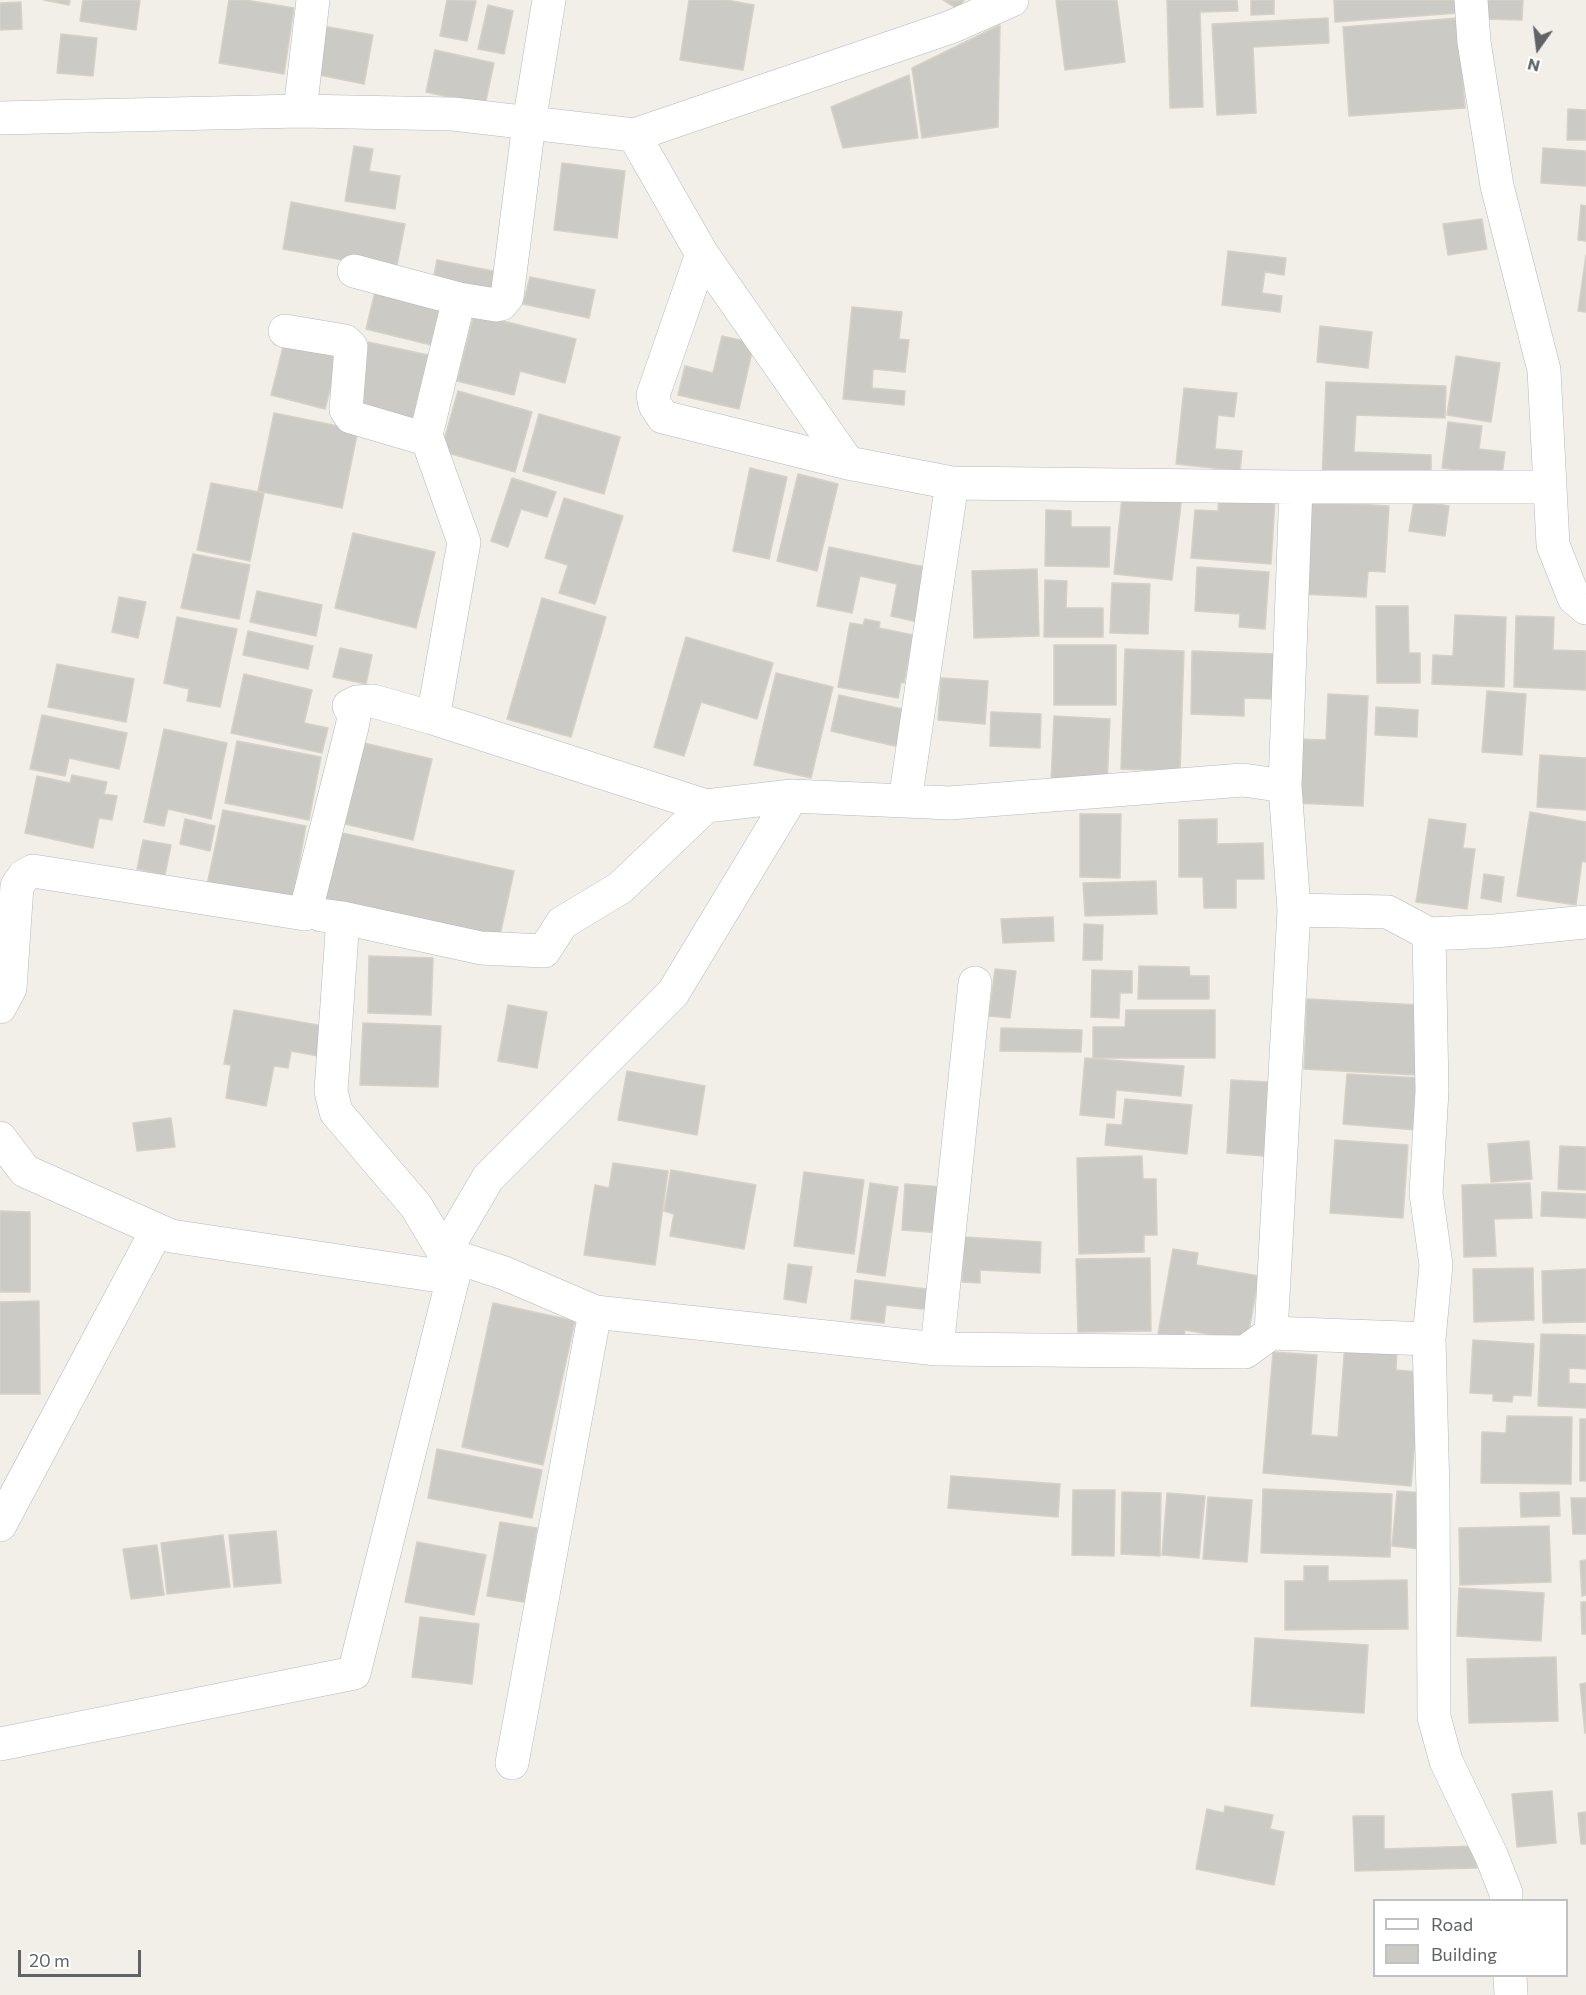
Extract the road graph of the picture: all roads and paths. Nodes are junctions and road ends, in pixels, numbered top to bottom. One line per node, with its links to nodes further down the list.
1 (313, 0): 5 (street)
2 (549, 0): 7 (street)
3 (1012, 0): 8 (street)
4 (1471, 0): 17 (street)
5 (300, 111): 6 (street); 7 (street)
6 (0, 118)
7 (529, 123): 8 (street); 11 (street)
8 (634, 135): 9 (street)
9 (702, 254): 14 (street); 14 (street)
10 (354, 271): 11 (street)
11 (459, 299): 13 (street)
12 (285, 331): 13 (street)
13 (426, 435): 19 (street)
14 (849, 463): 15 (street)
15 (952, 483): 16 (street); 22 (street)
16 (1296, 487): 17 (street); 20 (street)
17 (1550, 487): 18 (street)
18 (1586, 608)
19 (433, 718): 23 (street); 25 (street)
20 (1285, 786): 22 (street); 24 (street)
21 (792, 796): 22 (street); 23 (street); 33 (street)
22 (905, 801)
23 (706, 806): 26 (street)
24 (1294, 910): 28 (street); 35 (street)
25 (305, 914): 26 (street); 30 (street)
26 (343, 918): 33 (street)
27 (1586, 922): 28 (street)
28 (1429, 934): 36 (street)
29 (975, 982): 37 (street)
30 (0, 1007)
31 (0, 1138): 32 (street)
32 (157, 1230): 33 (street); 38 (street)
33 (452, 1263): 34 (street); 39 (street)
34 (595, 1312): 37 (street); 40 (street)
35 (1270, 1334): 36 (street); 37 (street)
36 (1429, 1339): 41 (street)
37 (937, 1349)
38 (0, 1526)
39 (1, 1739)
40 (512, 1763)
41 (1506, 1899)
42 (1510, 1977): 43 (street)
43 (1511, 1995)

